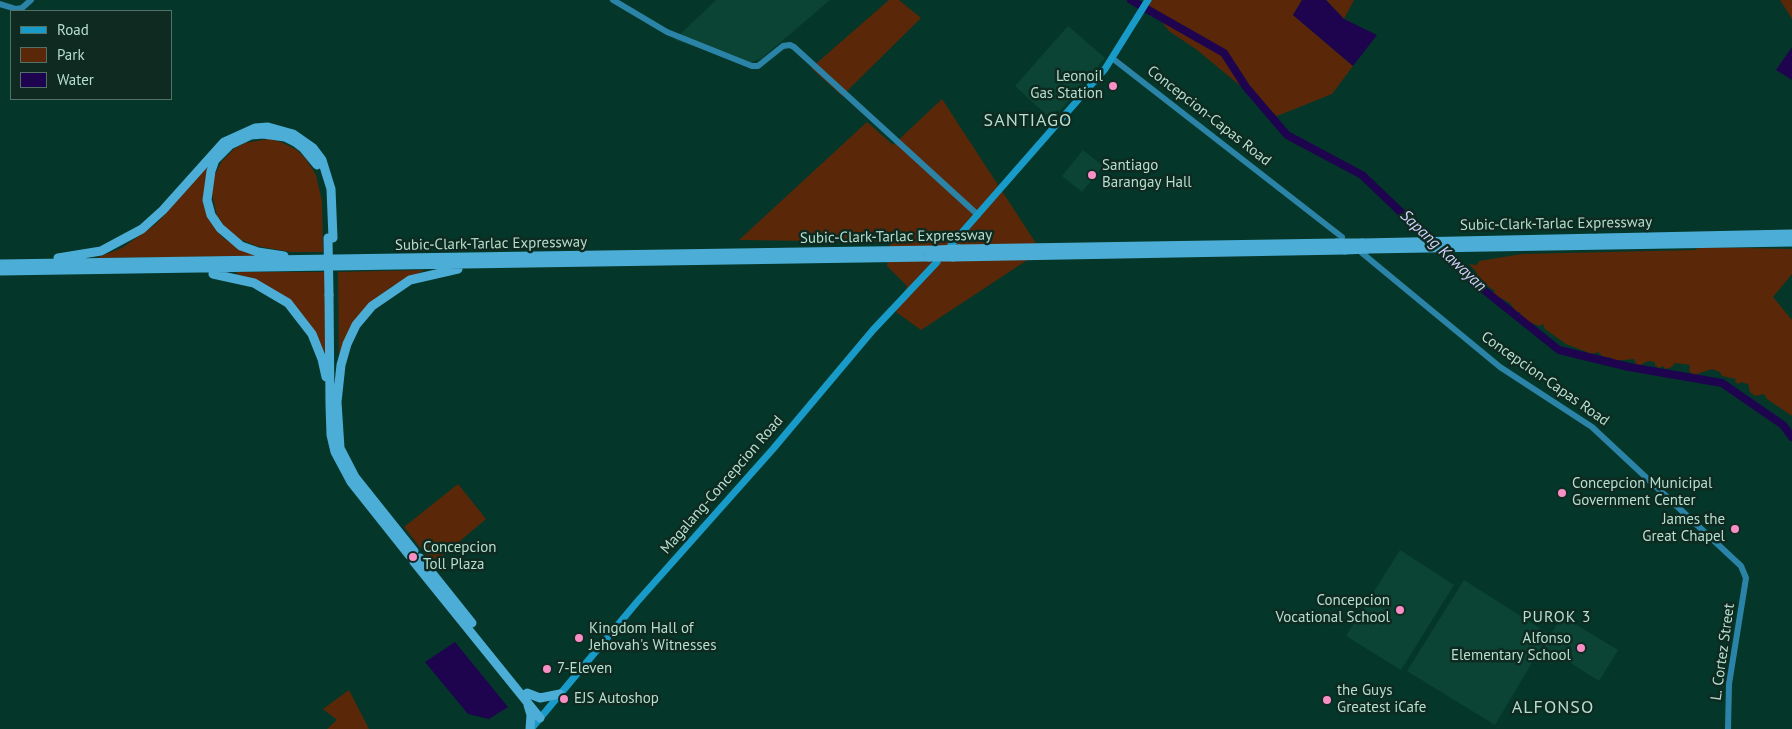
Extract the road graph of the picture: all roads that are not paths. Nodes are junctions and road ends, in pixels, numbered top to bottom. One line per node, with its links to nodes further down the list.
1 (31, 0): 4 (main road)
2 (613, 0): 6 (main road)
3 (1148, 0): 5 (main road)
4 (0, 4)
5 (1112, 58): 6 (main road); 9 (main road, Concepcion-Capas Road)
6 (978, 215): 12 (main road)
7 (1792, 234): 11 (highway, Subic-Clark-Tarlac Expressway)
8 (331, 238): 15 (highway); 16 (highway); 21 (highway)
9 (1339, 240): 12 (highway, Subic-Clark-Tarlac Expressway); 13 (highway, Subic-Clark-Tarlac Expressway, bridge)
10 (1792, 242): 11 (highway, Subic-Clark-Tarlac Expressway)
11 (1473, 244): 13 (highway, Subic-Clark-Tarlac Expressway); 13 (highway, Subic-Clark-Tarlac Expressway)
12 (955, 247): 14 (highway, Subic-Clark-Tarlac Expressway, bridge)
13 (1364, 248): 14 (highway, Subic-Clark-Tarlac Expressway, bridge); 22 (main road, Concepcion-Capas Road)
14 (934, 256): 15 (highway, Subic-Clark-Tarlac Expressway); 18 (highway, Subic-Clark-Tarlac Expressway); 24 (main road, Magalang-Concepcion Road)
15 (319, 260): 16 (highway, Subic-Clark-Tarlac Expressway)
16 (22, 263): 17 (highway, Subic-Clark-Tarlac Expressway)
17 (0, 264)
18 (488, 264): 19 (highway, Subic-Clark-Tarlac Expressway); 21 (highway)
19 (173, 270): 20 (highway, Subic-Clark-Tarlac Expressway); 21 (highway)
20 (0, 271)
21 (333, 403): 23 (highway)
22 (1746, 578): 27 (main road, L. Cortez Street)
23 (525, 694): 24 (highway); 25 (highway); 26 (highway)
24 (560, 694): 25 (main road, Magalang-Concepcion Road)
25 (542, 716): 26 (main road, Magalang-Concepcion Road)
26 (530, 729)
27 (1728, 729)

